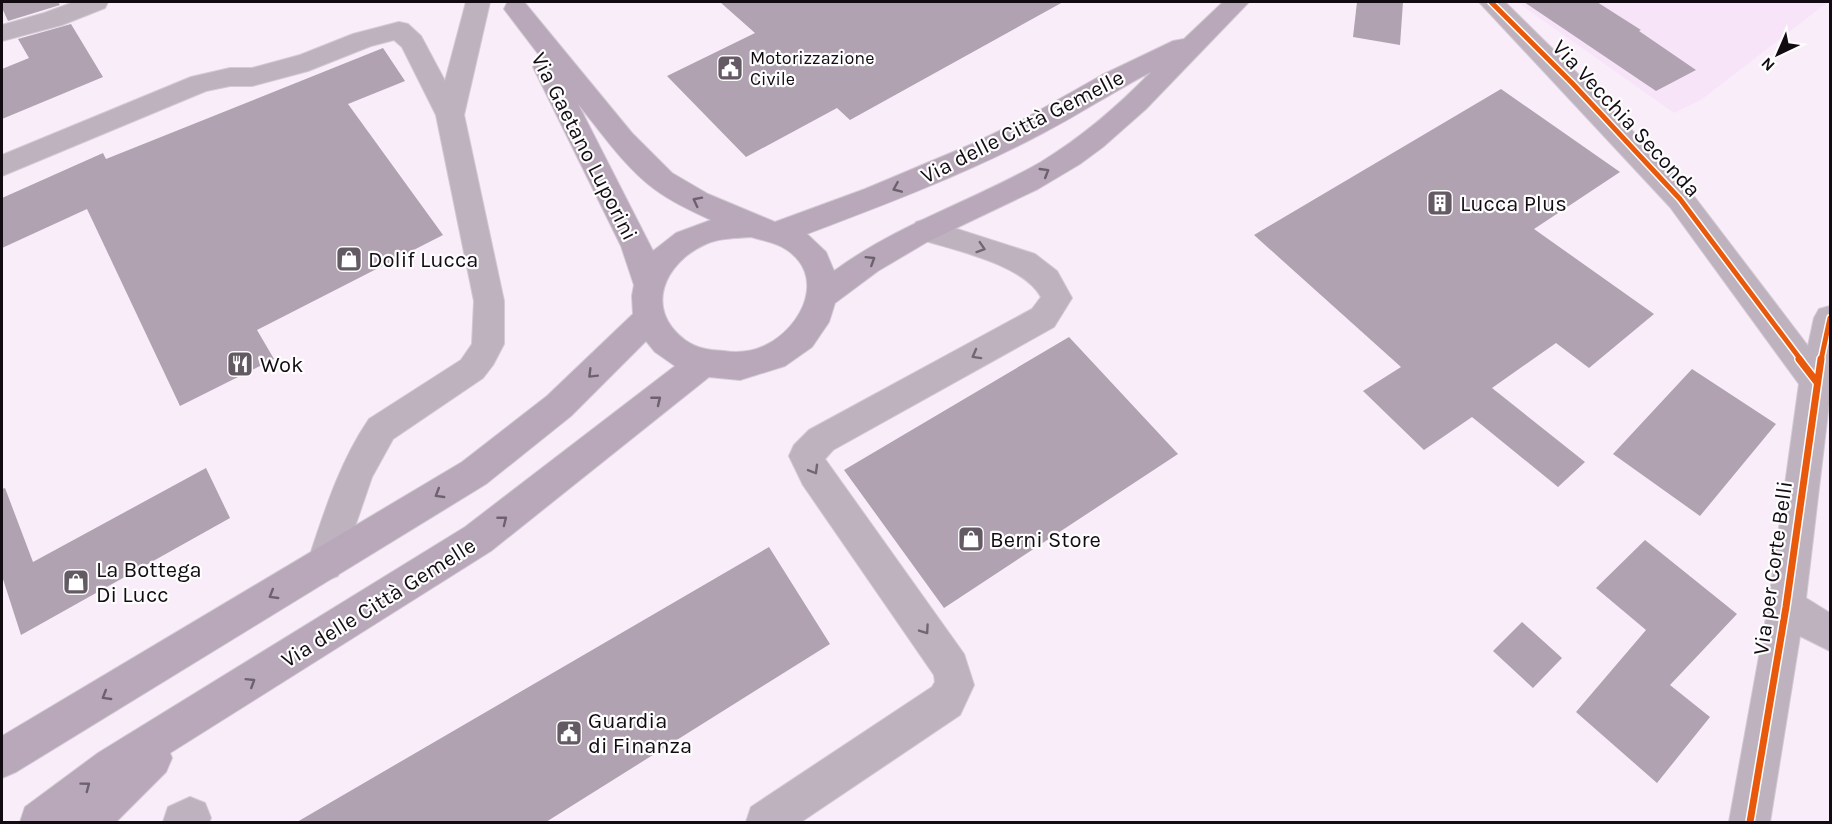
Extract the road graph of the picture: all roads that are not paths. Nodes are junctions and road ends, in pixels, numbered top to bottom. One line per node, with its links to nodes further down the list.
1 (96, 2): 6 (street)
2 (478, 2): 8 (street)
3 (1237, 2): 7 (main road, Via delle Città Gemelle)
4 (1491, 2): 17 (street, Via Vecchia Seconda)
5 (514, 5): 10 (main road, Via Gaetano Luporini, one-way to 5); 14 (main road, Via Gaetano Luporini)
6 (2, 33)
7 (1194, 41): 11 (main road, Via delle Città Gemelle, one-way to 7); 12 (main road, Via delle Città Gemelle, one-way to 12)
8 (450, 115): 9 (street); 18 (street)
9 (2, 166)
10 (751, 226): 12 (main road, Via Gaetano Luporini); 14 (main road, Via Gaetano Luporini)
11 (926, 230): 13 (main road, Via delle Città Gemelle, one-way to 11); 25 (street, one-way to 25)
12 (781, 232): 13 (main road, Via Gaetano Luporini)
13 (824, 295): 16 (main road, Via Gaetano Luporini)
14 (649, 301): 16 (main road, Via Gaetano Luporini); 18 (main road, one-way to 18)
15 (1830, 318): 17 (street, Via per Corte Belli)
16 (703, 363): 21 (main road, Via delle Città Gemelle, one-way to 16)
17 (1816, 381): 19 (street, Via per Corte Belli)
18 (325, 564): 22 (main road, one-way to 22)
19 (1786, 607): 20 (street); 26 (street, Via per Corte Belli)
20 (1830, 633)
21 (190, 720): 23 (main road, Via delle Città Gemelle, one-way to 21); 24 (main road)
22 (2, 758)
23 (40, 822)
24 (88, 822)
25 (766, 822)
26 (1750, 822)

